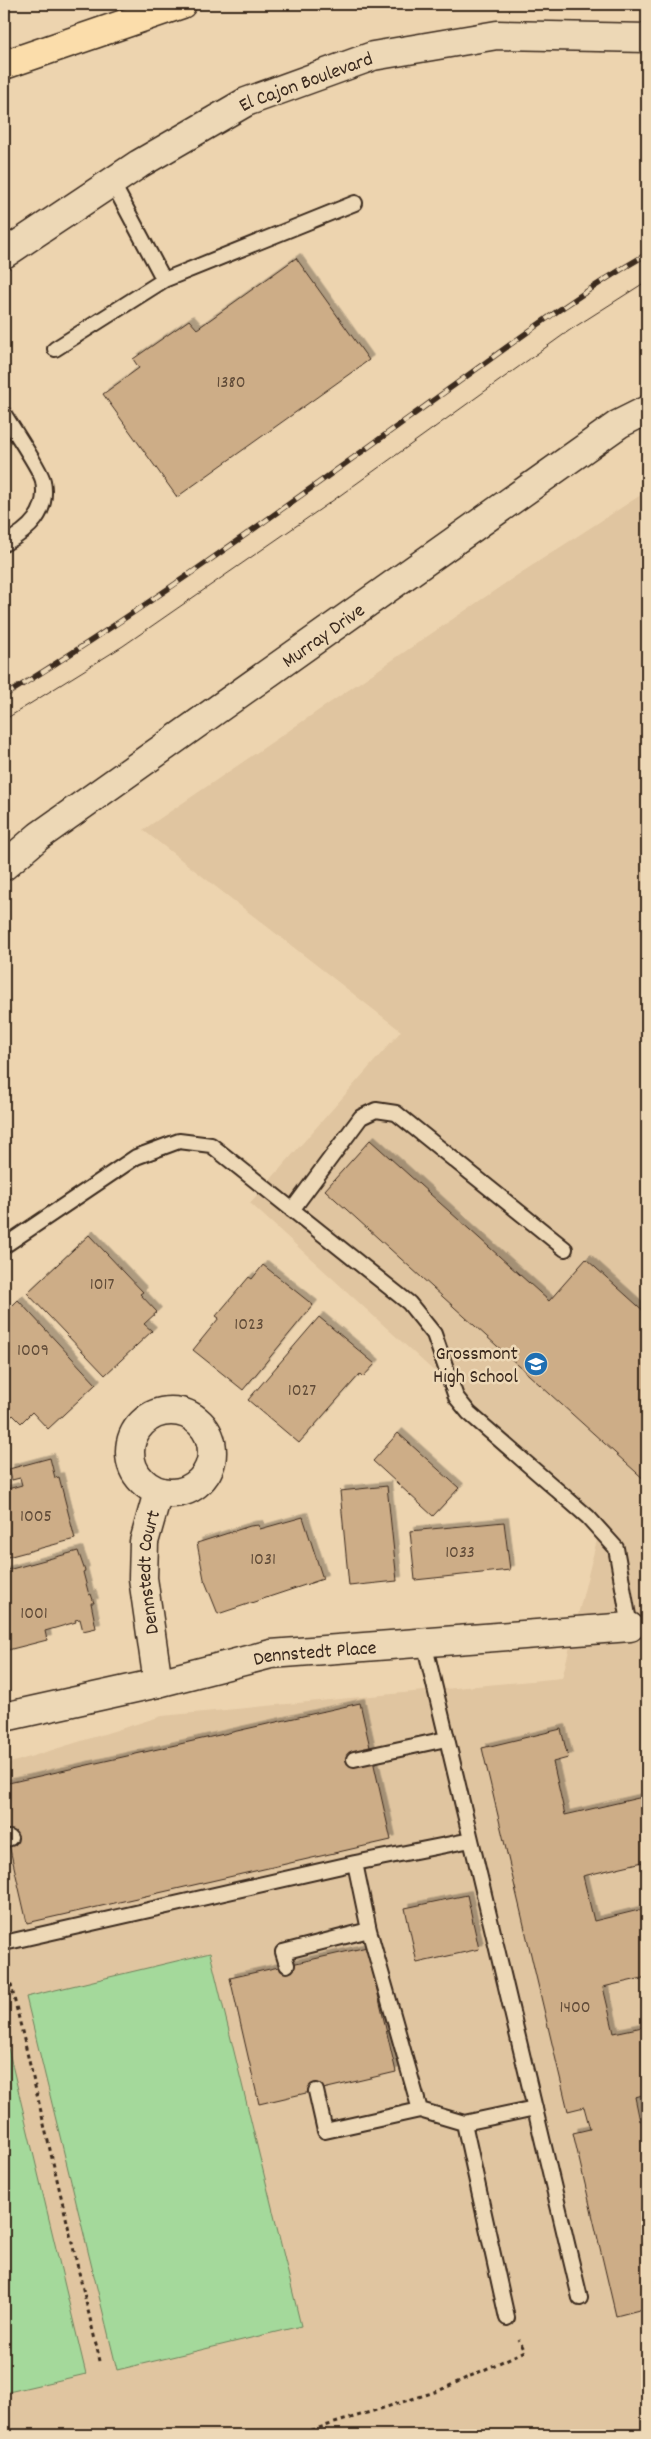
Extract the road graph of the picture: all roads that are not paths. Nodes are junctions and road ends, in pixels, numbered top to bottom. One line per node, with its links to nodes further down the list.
1 (182, 4): 3 (highway)
2 (647, 38): 4 (street, El Cajon Boulevard)
3 (4, 65)
4 (112, 182): 6 (street, El Cajon Boulevard); 7 (lane)
5 (355, 203): 7 (lane)
6 (4, 254)
7 (164, 280): 8 (lane)
8 (55, 349)
9 (647, 410): 12 (street, Murray Drive)
10 (4, 414): 11 (lane)
11 (4, 544)
12 (4, 866)
13 (292, 1210): 14 (lane); 15 (lane); 17 (lane)
14 (4, 1246)
15 (564, 1248)
16 (158, 1492): 19 (street, Dennstedt Court)
17 (630, 1627): 18 (street, Dennstedt Place)
18 (424, 1642): 19 (street, Dennstedt Place); 21 (lane)
19 (158, 1683): 20 (street, Dennstedt Place)
20 (4, 1717)
21 (446, 1739): 22 (lane); 23 (lane)
22 (354, 1759)
23 (470, 1840): 24 (lane); 29 (lane)
24 (355, 1863): 25 (lane); 26 (lane)
25 (369, 1930): 27 (lane); 30 (lane)
26 (4, 1943)
27 (286, 1965)
28 (316, 2090): 30 (lane)
29 (534, 2108): 31 (lane); 32 (lane)
30 (420, 2110): 31 (lane)
31 (464, 2123): 33 (lane)
32 (580, 2298)
33 (506, 2318)

